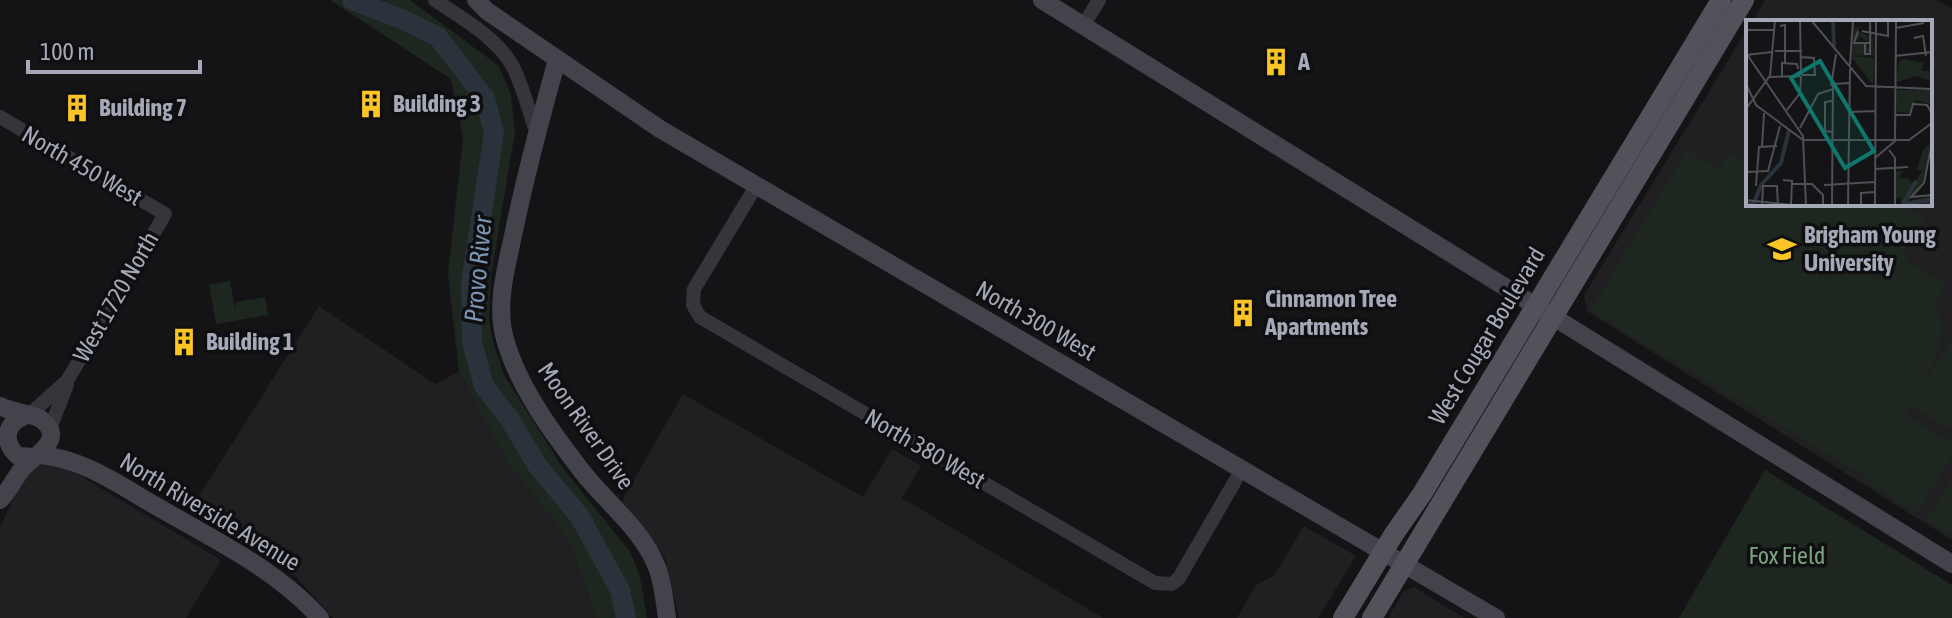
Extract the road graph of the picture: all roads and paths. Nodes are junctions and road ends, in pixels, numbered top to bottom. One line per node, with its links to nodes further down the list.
1 (435, 0): 10 (street)
2 (476, 0): 8 (street, North 300 West)
3 (1042, 0): 7 (street)
4 (1099, 0): 7 (street)
5 (1721, 0): 13 (main road, West Cougar Boulevard)
6 (1744, 0): 13 (main road, West Cougar Boulevard)
7 (1083, 26): 13 (street)
8 (557, 60): 10 (street); 11 (street, North 300 West)
9 (0, 117): 12 (street, North 450 West)
10 (536, 131): 28 (street, Moon River Drive)
11 (756, 186): 21 (street, North 300 West); 21 (street, North 380 West)
12 (165, 214): 14 (street, West 1720 North)
13 (1550, 316): 24 (main road, West Cougar Boulevard); 25 (main road, West Cougar Boulevard); 26 (street)
14 (67, 381): 16 (street, West 1720 North); 17 (street, West 1720 North)
15 (0, 406): 16 (street)
16 (27, 416): 17 (street); 18 (street)
17 (49, 433): 19 (street); 20 (street, North Riverside Avenue)
18 (5, 436): 19 (street); 22 (street)
19 (37, 456): 20 (street, North Riverside Avenue); 23 (street)
20 (91, 468): 27 (street, North Riverside Avenue)
21 (1242, 469): 24 (street, North 300 West)
22 (0, 492)
23 (0, 500)
24 (1384, 551): 25 (street, North 300 West); 29 (main road, West Cougar Boulevard)
25 (1406, 563): 30 (main road, West Cougar Boulevard); 31 (street, North 300 West)
26 (1952, 564)
27 (320, 618)
28 (667, 618)
29 (1343, 618)
30 (1372, 618)
31 (1496, 618)

